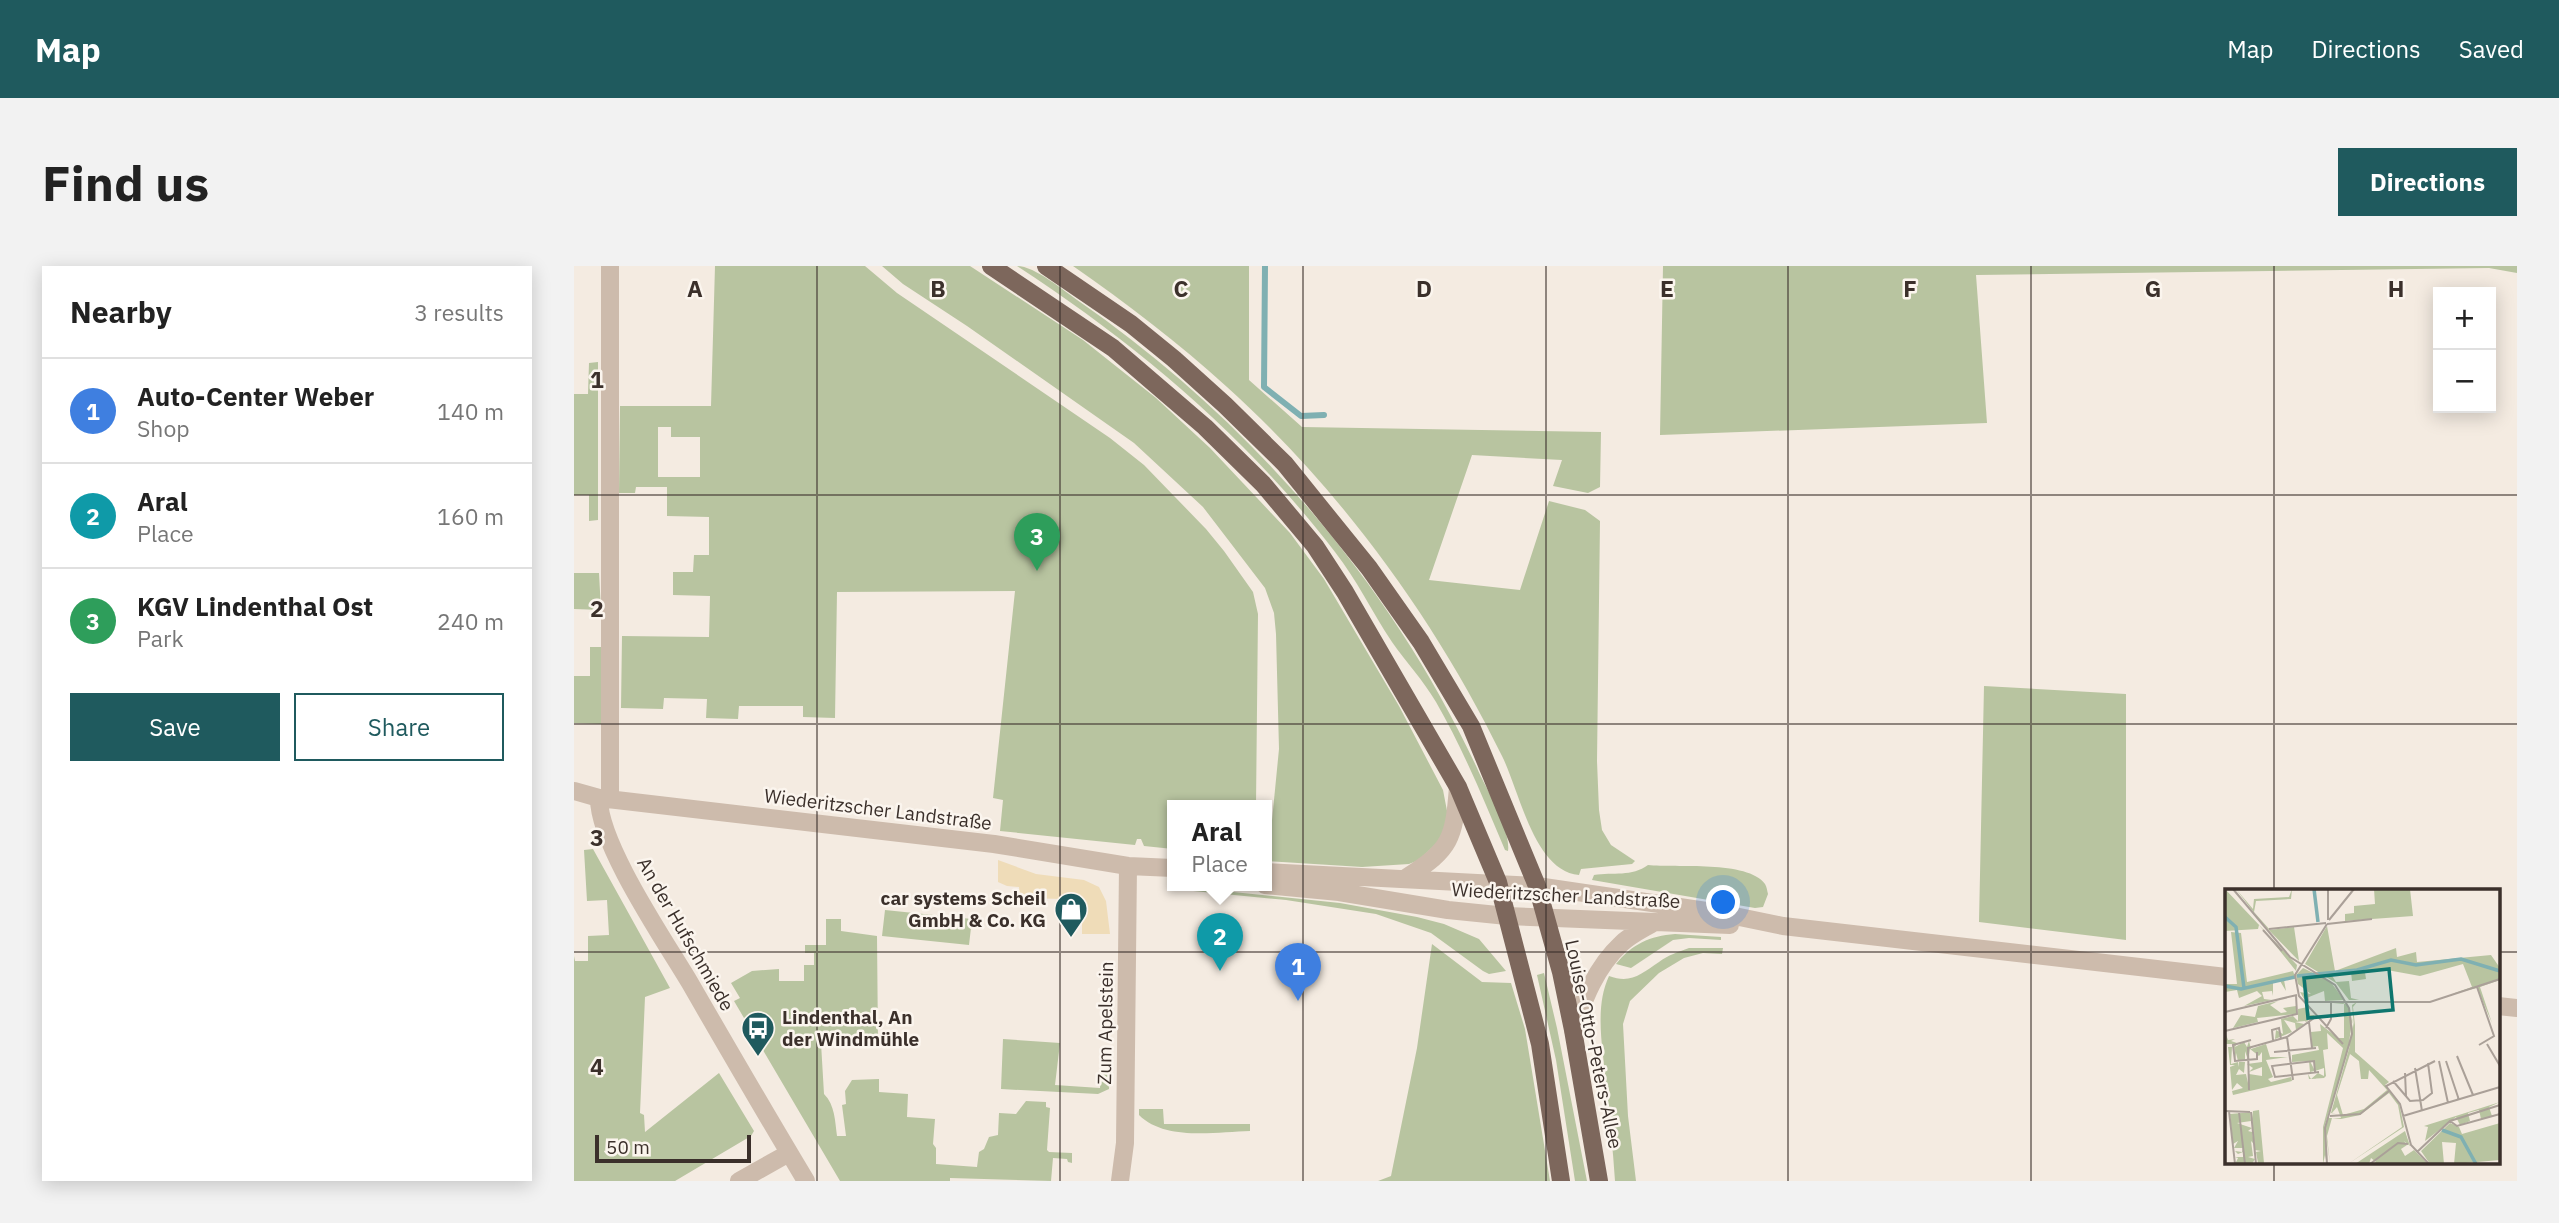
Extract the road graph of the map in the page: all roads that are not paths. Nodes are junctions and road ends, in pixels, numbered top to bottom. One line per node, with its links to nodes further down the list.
1 (610, 266): 6 (street, An der Hufschmiede)
2 (991, 266): 4 (main road)
3 (1046, 266): 13 (main road, Louise-Otto-Peters-Allee)
4 (1458, 787): 10 (street); 11 (main road)
5 (574, 791): 6 (street)
6 (605, 798): 7 (street, Wiederitzscher Landstraße); 20 (street, An der Hufschmiede)
7 (1128, 866): 8 (street, Wiederitzscher Landstraße); 23 (street, Zum Apelstein)
8 (1167, 870)
9 (1272, 872): 10 (street, Wiederitzscher Landstraße)
10 (1407, 877): 11 (street, Wiederitzscher Landstraße)
11 (1499, 882): 13 (street, Wiederitzscher Landstraße); 14 (main road)
12 (1272, 886): 14 (street, Wiederitzscher Landstraße)
13 (1537, 886): 15 (main road, Louise-Otto-Peters-Allee); 17 (street, Wiederitzscher Landstraße)
14 (1507, 916): 15 (street, Wiederitzscher Landstraße); 24 (main road)
15 (1545, 917): 16 (street, Wiederitzscher Landstraße); 19 (main road, Louise-Otto-Peters-Allee)
16 (1653, 923): 17 (street, Wiederitzscher Landstraße); 19 (street)
17 (1783, 926): 18 (street, Wiederitzscher Landstraße)
18 (2225, 977)
19 (1573, 1030): 25 (main road, Louise-Otto-Peters-Allee)
20 (789, 1153): 21 (street); 22 (street, An der Hufschmiede)
21 (738, 1181)
22 (806, 1181)
23 (1120, 1181)
24 (1561, 1181)
25 (1599, 1181)

